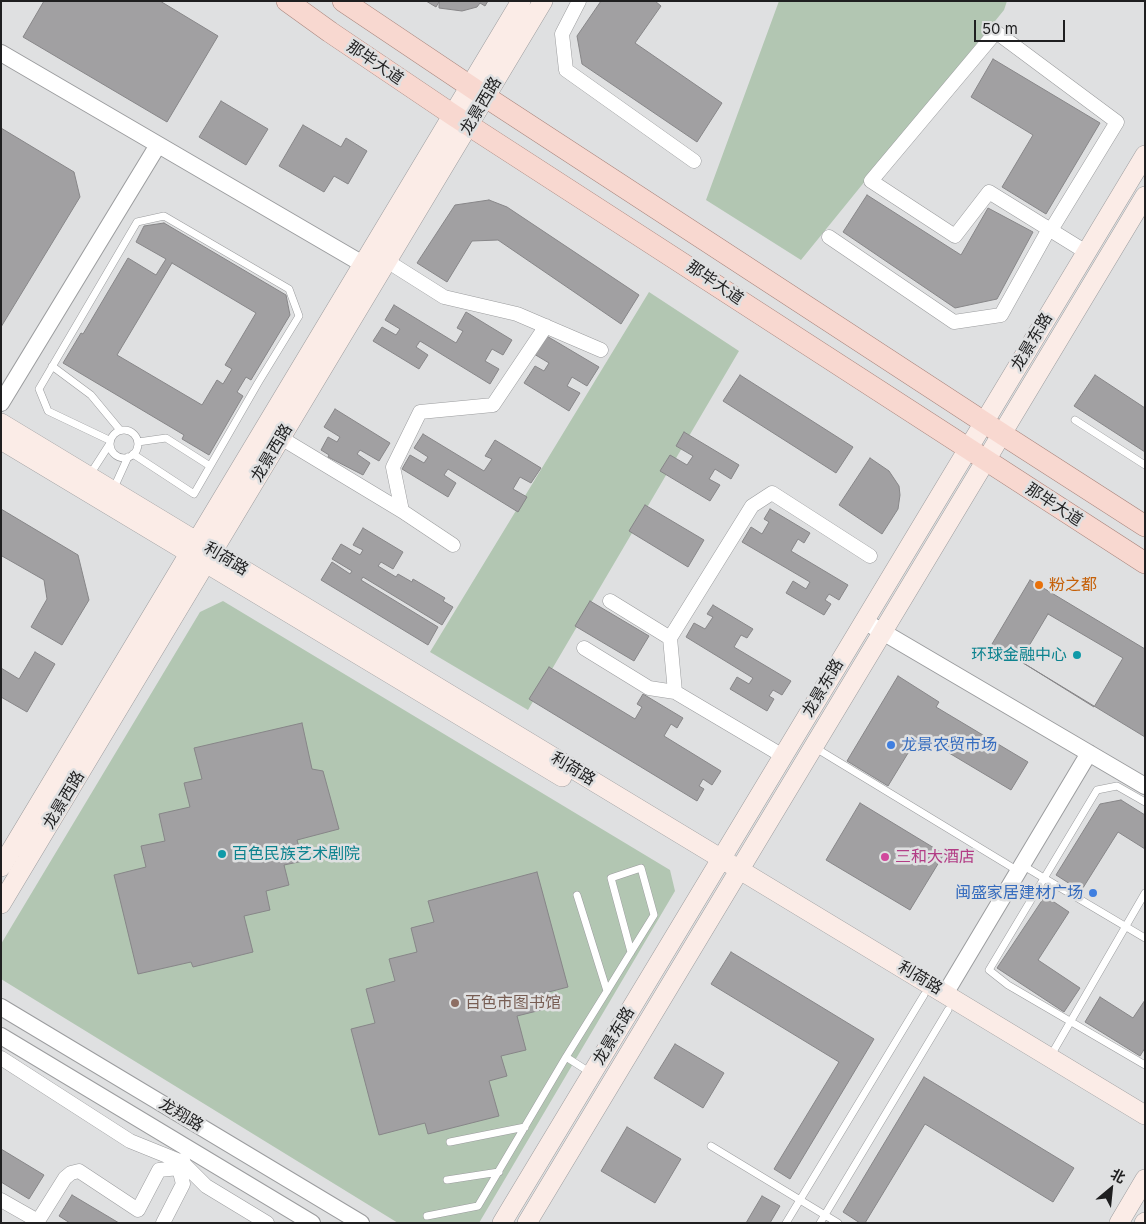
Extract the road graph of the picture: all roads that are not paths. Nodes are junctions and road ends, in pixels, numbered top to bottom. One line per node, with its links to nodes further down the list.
1 (287, 1): 6 (main road, 那毕大道)
2 (522, 1): 8 (main road, 龙景西路)
3 (544, 1): 8 (main road, 龙景西路)
4 (579, 1): 12 (street)
5 (346, 3): 6 (main road); 8 (main road, 那毕大道)
6 (330, 32): 9 (main road, 那毕大道)
7 (1, 53): 10 (street)
8 (478, 92): 9 (main road, 龙景西路); 24 (main road, 那毕大道)
9 (461, 120): 17 (main road, 龙景西路); 18 (main road, 龙景西路); 32 (main road, 那毕大道)
10 (158, 145): 17 (street); 22 (street)
11 (1145, 154): 16 (main road, 龙景东路)
12 (694, 161)
13 (1145, 196): 27 (main road, 龙景东路)
14 (1050, 229): 14 (street); 15 (street); 16 (street)
15 (829, 237)
16 (1086, 252): 24 (main road, 龙景东路)
17 (363, 265): 18 (street); 42 (main road, 龙景西路)
18 (384, 268): 19 (street); 28 (main road, 龙景西路)
19 (546, 326): 20 (street); 39 (street)
20 (602, 350)
21 (52, 366): 26 (lane); 31 (lane); 36 (lane)
22 (1, 403)
23 (1075, 420): 35 (lane)
24 (984, 422): 27 (main road, 那毕大道); 32 (main road, 龙景东路)
25 (1, 423): 37 (main road, 利荷路)
26 (120, 430): 30 (lane); 31 (lane)
27 (1002, 434): 34 (main road, 龙景东路); 40 (main road, 那毕大道)
28 (281, 438): 39 (street); 44 (main road, 龙景西路)
29 (1, 440): 42 (main road, 利荷路)
30 (138, 442): 33 (lane); 36 (lane)
31 (109, 443): 33 (lane); 37 (lane)
32 (967, 449): 34 (main road, 那毕大道); 47 (main road, 龙景东路)
33 (130, 456): 36 (lane); 38 (lane)
34 (986, 460): 45 (main road, 那毕大道); 48 (main road, 龙景东路)
35 (1145, 465)
36 (210, 466)
37 (89, 476): 38 (main road, 利荷路)
38 (113, 491): 42 (main road, 利荷路)
39 (402, 512): 41 (street)
40 (1145, 526)
41 (453, 545)
42 (193, 547): 44 (main road, 利荷路); 58 (main road, 龙景西路)
43 (870, 556): 49 (street)
44 (210, 557): 57 (main road, 利荷路); 64 (main road, 龙景西路)
45 (1145, 563)
46 (610, 601): 49 (street)
47 (864, 621): 48 (street); 54 (main road, 龙景东路)
48 (882, 632): 52 (main road, 龙景东路); 53 (street)
49 (670, 638): 51 (street)
50 (584, 648): 51 (street)
51 (675, 692): 54 (street)
52 (813, 747): 59 (lane); 60 (main road, 龙景东路)
53 (1089, 753): 55 (street); 59 (street)
54 (783, 756): 57 (main road, 龙景东路)
55 (1145, 786)
56 (1145, 802): 61 (lane)
57 (718, 864): 60 (main road, 利荷路); 78 (main road, 龙景东路)
58 (1, 867)
59 (1020, 868): 61 (lane); 70 (street)
60 (736, 875): 69 (main road, 利荷路); 70 (main road, 利荷路); 98 (main road, 龙景东路)
61 (1044, 878): 65 (lane); 72 (lane)
62 (1145, 893): 65 (lane)
63 (578, 895): 68 (lane)
64 (1, 904)
65 (1125, 927): 66 (lane); 72 (lane)
66 (1145, 938)
67 (631, 952): 67 (lane); 68 (lane)
68 (607, 991): 74 (lane)
69 (924, 995): 70 (main road, 利荷路); 89 (lane)
70 (947, 1002): 75 (main road, 利荷路); 81 (main road, 利荷路); 90 (lane)
71 (1, 1007): 96 (street, 龙翔路)
72 (1070, 1021): 75 (lane); 77 (lane)
73 (1, 1036): 84 (street, 龙翔路)
74 (566, 1057): 78 (lane); 80 (lane)
75 (1049, 1057): 79 (main road, 利荷路)
76 (1, 1058): 84 (street)
77 (1145, 1064)
78 (592, 1074): 97 (main road, 龙景东路)
79 (1145, 1114)
80 (525, 1128): 82 (lane); 85 (lane)
81 (1145, 1128)
82 (450, 1142)
83 (711, 1146): 89 (lane)
84 (183, 1159): 92 (street); 93 (street); 94 (street); 95 (street, 龙翔路)
85 (499, 1172): 87 (lane); 91 (lane)
86 (1145, 1179): 102 (main road)
87 (447, 1180)
88 (1, 1200): 92 (street)
89 (800, 1200): 90 (lane); 99 (lane)
90 (825, 1214): 100 (lane); 101 (lane)
91 (427, 1216)
92 (39, 1222)
93 (163, 1223)
94 (267, 1223)
95 (312, 1223)
96 (361, 1223)
97 (502, 1223)
98 (527, 1223)
99 (786, 1223)
100 (820, 1223)
101 (838, 1223)
102 (1119, 1223)

